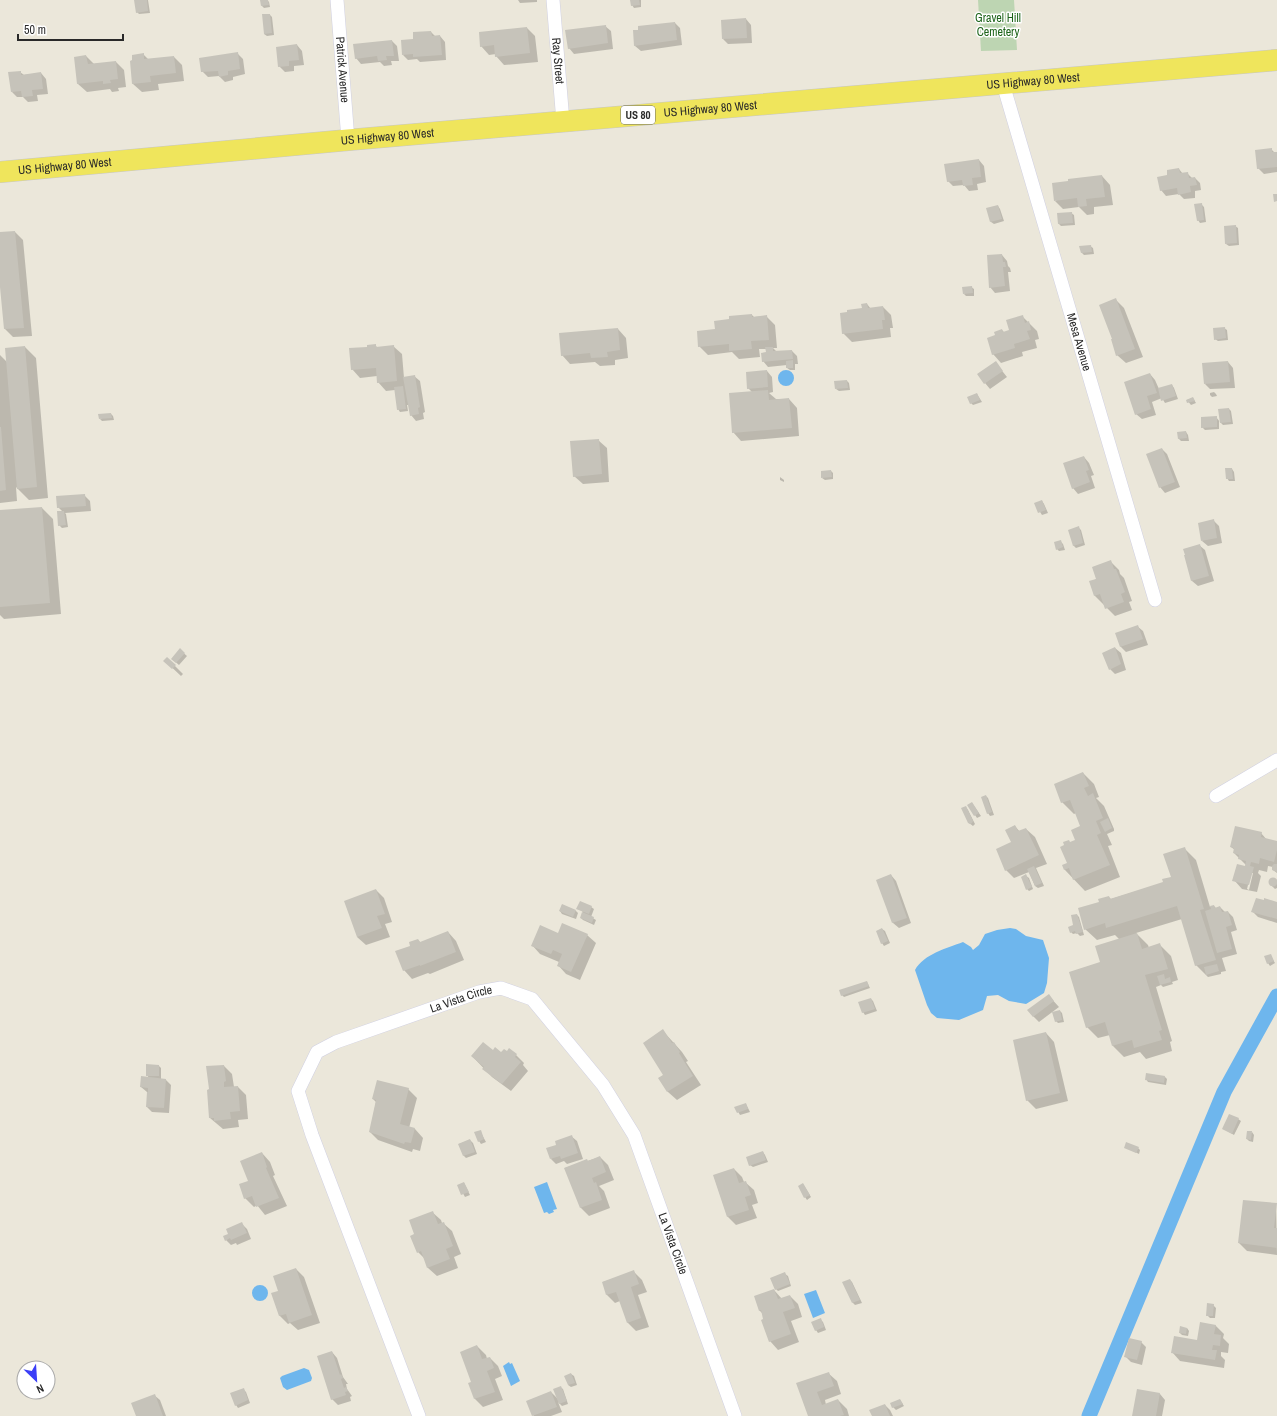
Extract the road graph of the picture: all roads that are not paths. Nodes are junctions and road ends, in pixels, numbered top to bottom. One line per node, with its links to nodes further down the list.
1 (337, 0): 6 (street, Patrick Avenue)
2 (553, 0): 5 (street, Ray Street)
3 (1277, 60): 4 (main road, US Highway 80 West / US 80)
4 (1003, 84): 5 (main road, US Highway 80 West / US 80); 8 (street, Mesa Avenue)
5 (563, 122): 6 (main road, US Highway 80 West / US 80)
6 (348, 140): 7 (main road, US Highway 80 West / US 80)
7 (0, 172)
8 (1155, 600)
9 (1277, 760): 10 (street)
10 (1216, 796)
11 (419, 1416): 12 (street, La Vista Circle)
12 (735, 1416)

